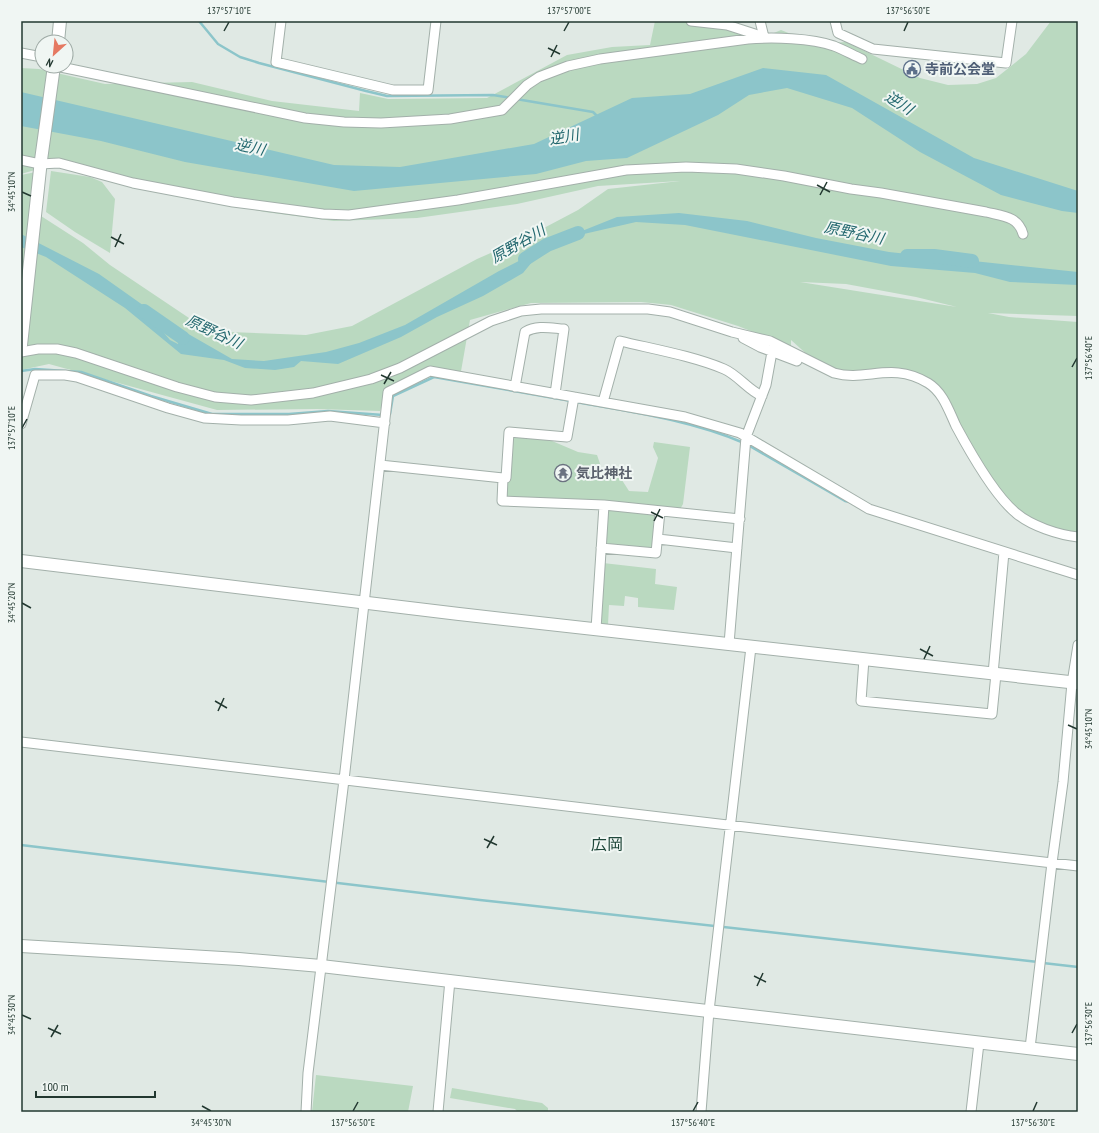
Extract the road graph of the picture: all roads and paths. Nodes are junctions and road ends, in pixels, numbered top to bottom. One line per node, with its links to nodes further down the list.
1 (60, 21): 9 (street)
2 (281, 21): 3 (street)
3 (436, 21)
4 (691, 21): 10 (street)
5 (760, 21): 10 (street)
6 (835, 21): 8 (street)
7 (1012, 21): 8 (street)
8 (838, 32): 11 (street)
9 (59, 34)
10 (764, 37): 11 (street); 15 (street)
11 (833, 46): 14 (street)
12 (21, 53): 13 (street)
13 (34, 55)
14 (862, 59)
15 (74, 71)
16 (54, 74): 18 (street)
17 (21, 160): 18 (street)
18 (41, 164): 19 (street); 21 (street)
19 (1023, 234)
20 (736, 333): 22 (street); 23 (street); 24 (street)
21 (21, 345)
22 (21, 352)
23 (772, 352): 24 (street); 27 (street)
24 (810, 362): 38 (street)
25 (515, 387): 26 (street); 26 (street); 30 (street)
26 (555, 394): 28 (street)
27 (762, 396): 29 (street); 32 (street)
28 (574, 397): 29 (street); 34 (street)
29 (603, 402): 32 (street)
30 (385, 423): 31 (street); 33 (street)
31 (21, 424)
32 (746, 437): 37 (street); 42 (street)
33 (380, 465): 34 (street); 45 (street)
34 (502, 478): 35 (street)
35 (604, 506): 36 (street); 40 (street)
36 (660, 511): 37 (street); 39 (street)
37 (740, 519): 41 (street)
38 (1077, 537)
39 (658, 539): 40 (street); 41 (street)
40 (601, 548): 46 (street)
41 (737, 548): 47 (street)
42 (1004, 552): 44 (street); 51 (street)
43 (21, 561): 45 (street)
44 (1078, 575)
45 (365, 602): 46 (street); 54 (street)
46 (596, 629): 47 (street)
47 (729, 644): 49 (street)
48 (1078, 644): 52 (street)
49 (751, 646): 50 (street); 55 (street)
50 (864, 659): 51 (street); 51 (street)
51 (995, 674): 52 (street)
52 (1075, 683): 56 (street)
53 (21, 742): 54 (street)
54 (344, 780): 55 (street); 59 (street)
55 (730, 826): 56 (street); 61 (street)
56 (1052, 863): 57 (street); 63 (street)
57 (1078, 866)
58 (21, 946): 59 (street)
59 (321, 966): 60 (street); 65 (street)
60 (450, 980): 61 (street); 66 (street)
61 (709, 1011): 62 (street); 67 (street)
62 (979, 1043): 63 (street); 68 (street)
63 (1030, 1048): 64 (street)
64 (1078, 1054)
65 (306, 1112)
66 (438, 1112)
67 (701, 1112)
68 (971, 1112)

